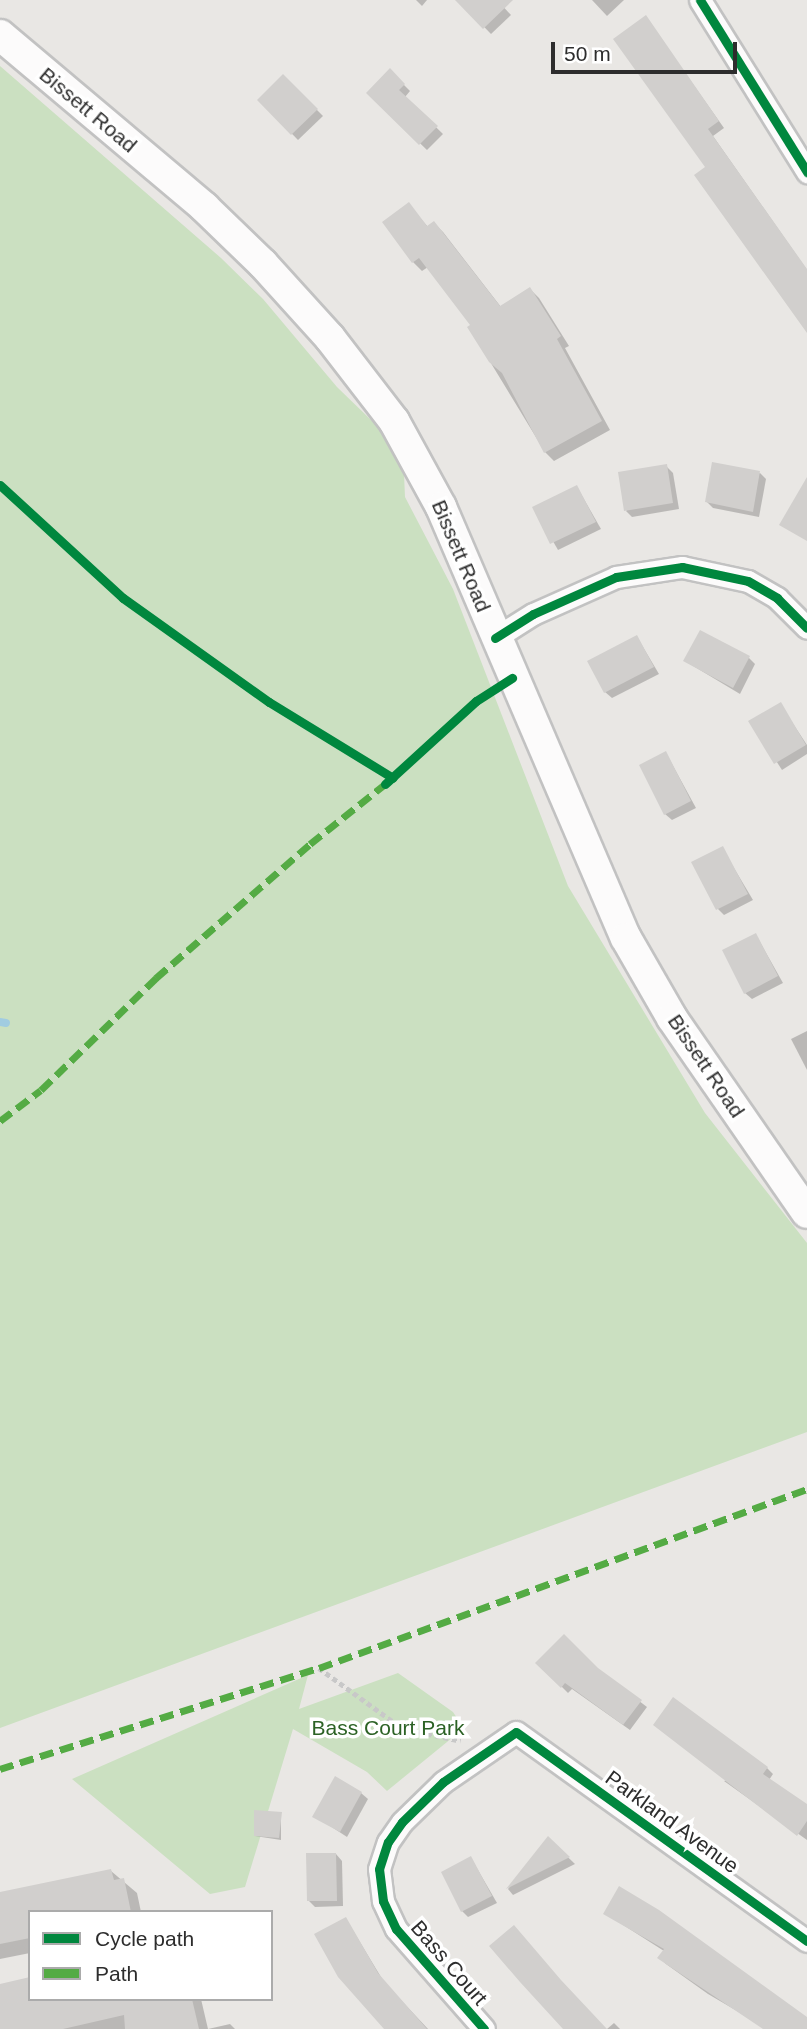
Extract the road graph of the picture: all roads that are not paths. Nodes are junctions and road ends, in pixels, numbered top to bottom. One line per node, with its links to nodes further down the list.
1 (700, 0): 3 (street)
2 (0, 35): 5 (main road, Bissett Road)
3 (807, 172)
4 (807, 628): 5 (street)
5 (495, 638): 6 (main road, Bissett Road)
6 (807, 1213)
7 (516, 1732): 8 (street, Parkland Avenue); 9 (street, Bass Court)
8 (807, 1941)
9 (484, 2029)

